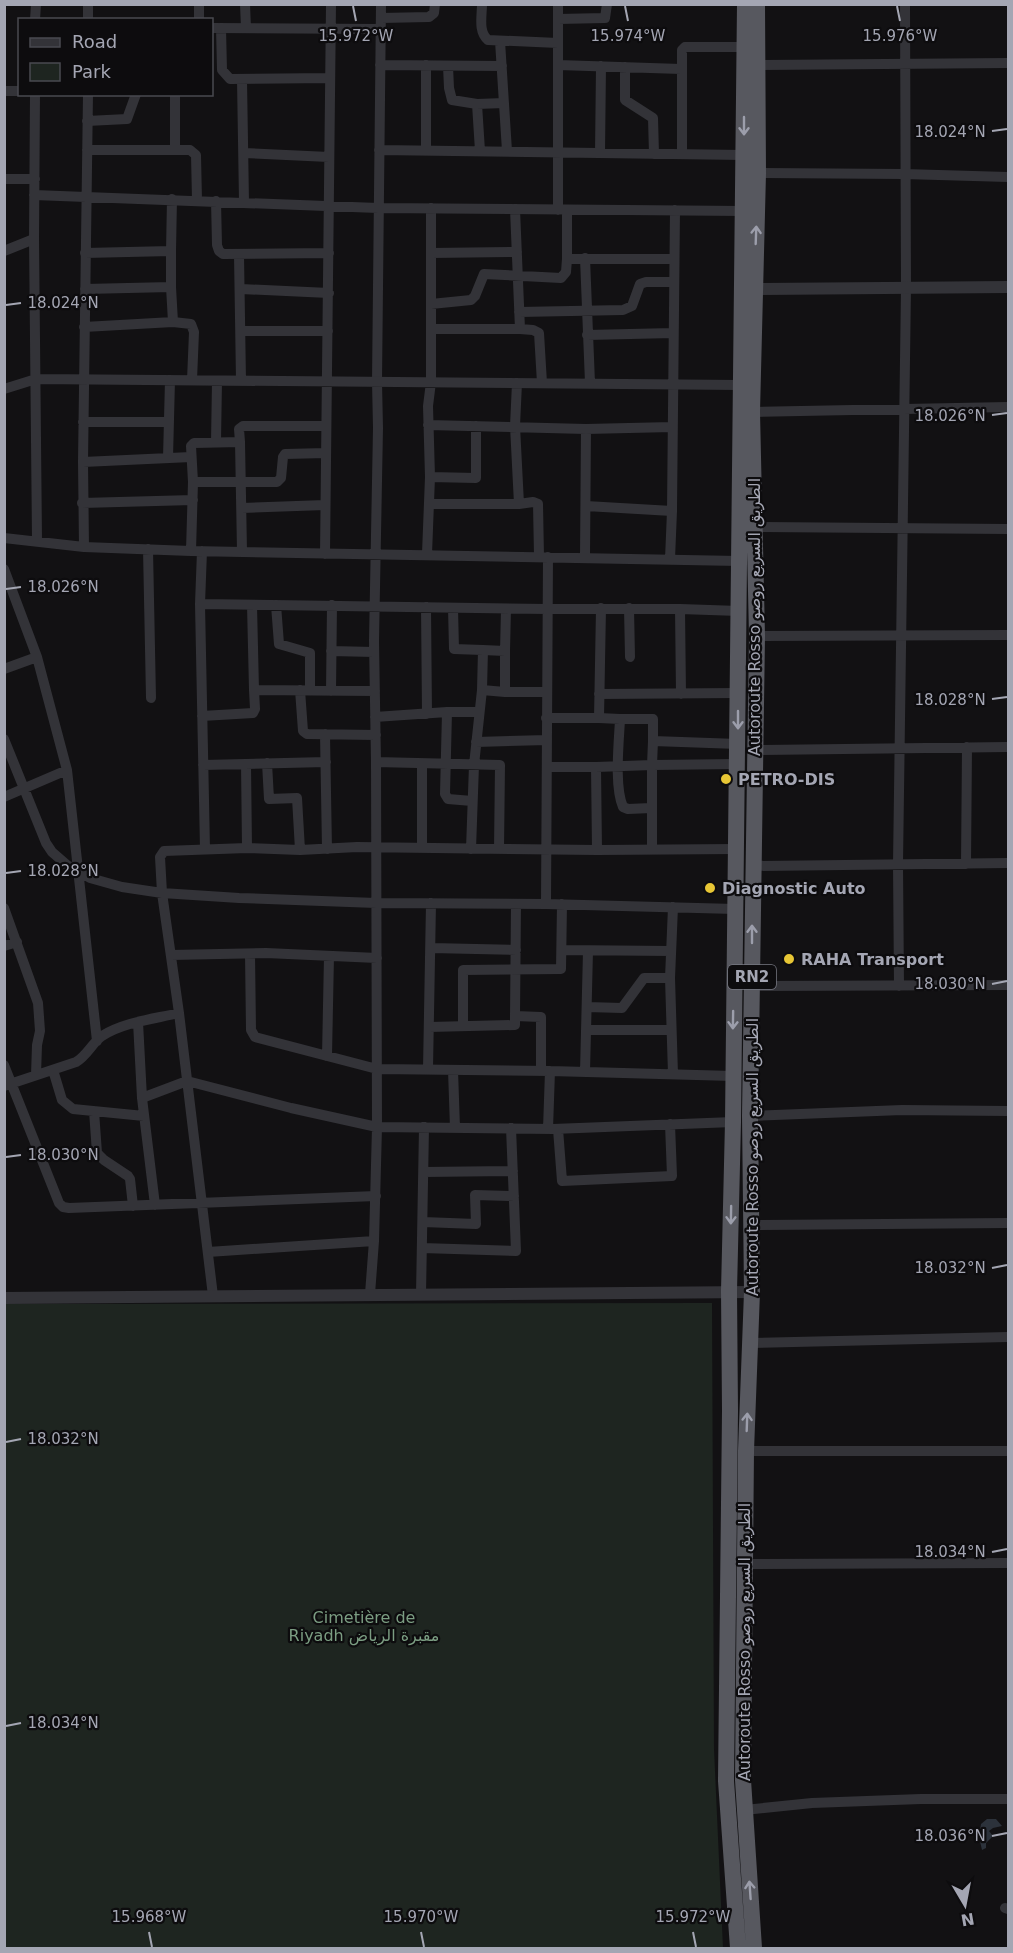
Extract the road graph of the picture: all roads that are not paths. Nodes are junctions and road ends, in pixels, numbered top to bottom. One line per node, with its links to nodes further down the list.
1 (245, 4): 14 (street)
2 (331, 4): 15 (street)
3 (381, 4): 11 (street)
4 (435, 4): 11 (street)
5 (482, 4): 17 (street)
6 (558, 4): 12 (street)
7 (607, 4): 12 (street)
8 (746, 4): 19 (highway, Autoroute Rosso الطريق السريع روصو / RN2)
9 (757, 4): 25 (highway, Autoroute Rosso الطريق السريع روصو / RN2)
10 (905, 4): 20 (street)
11 (381, 18): 16 (street)
12 (558, 19): 18 (street)
13 (216, 28): 14 (street); 32 (street)
14 (246, 28): 15 (street)
15 (331, 29): 16 (street); 31 (street)
16 (381, 29): 22 (street)
17 (500, 41): 18 (street); 27 (street)
18 (558, 43): 24 (street)
19 (744, 47): 30 (street); 51 (highway, Autoroute Rosso الطريق السريع روصو / RN2, one-way to 51)
20 (905, 63): 21 (street); 25 (street); 54 (street)
21 (1008, 63)
22 (380, 64): 23 (street); 42 (street)
23 (426, 65): 26 (street); 43 (street)
24 (558, 65): 28 (street); 46 (street)
25 (756, 65): 53 (highway, Autoroute Rosso الطريق السريع روصو / RN2)
26 (448, 66): 27 (street); 37 (street)
27 (502, 66): 38 (street)
28 (601, 66): 29 (street); 48 (street)
29 (625, 67): 30 (street); 49 (street)
30 (681, 69): 50 (street)
31 (330, 78): 32 (street); 52 (street)
32 (242, 80): 47 (street)
33 (35, 96): 57 (street)
34 (87, 96): 39 (street)
35 (135, 96): 39 (street)
36 (175, 96): 41 (street)
37 (477, 104): 38 (street); 44 (street)
38 (504, 104): 45 (street)
39 (87, 121): 40 (street)
40 (87, 150): 41 (street); 59 (street)
41 (175, 150): 61 (street)
42 (379, 150): 43 (street); 65 (street)
43 (426, 150): 44 (street)
44 (480, 151): 45 (street)
45 (507, 151): 46 (street)
46 (558, 152): 48 (street); 68 (street)
47 (244, 153): 52 (street); 63 (street)
48 (600, 153): 49 (street)
49 (654, 154): 50 (street)
50 (682, 154): 51 (street)
51 (744, 155): 70 (highway, Autoroute Rosso الطريق السريع روصو / RN2)
52 (329, 157): 64 (street)
53 (758, 173): 54 (street); 89 (highway, Autoroute Rosso الطريق السريع روصو / RN2, one-way to 53)
54 (904, 174): 55 (street); 86 (street)
55 (1008, 177)
56 (4, 179): 57 (street)
57 (34, 179): 58 (street)
58 (34, 195): 59 (street); 71 (street)
59 (86, 196): 60 (street); 75 (street)
60 (172, 199): 61 (street); 73 (street)
61 (196, 200): 62 (street)
62 (216, 201): 63 (street); 78 (street)
63 (244, 202): 64 (street)
64 (330, 206): 65 (street); 77 (street)
65 (378, 207): 66 (street); 109 (street)
66 (431, 208): 67 (street); 76 (street)
67 (515, 209): 68 (street); 74 (street)
68 (562, 210): 69 (street); 80 (street)
69 (675, 210): 70 (street); 81 (street)
70 (743, 211): 115 (highway, Autoroute Rosso الطريق السريع روصو / RN2)
71 (34, 239): 72 (street); 102 (street)
72 (4, 251)
73 (171, 251): 75 (street); 84 (street)
74 (517, 252): 76 (street); 82 (street)
75 (85, 253): 87 (street)
76 (432, 253): 91 (street)
77 (329, 254): 78 (street); 90 (street)
78 (239, 255): 88 (street)
79 (585, 258): 80 (street); 81 (street); 92 (street)
80 (567, 259): 82 (street)
81 (674, 259): 83 (street)
82 (518, 274): 91 (street); 93 (street)
83 (674, 282): 92 (street); 100 (street)
84 (171, 287): 87 (street); 94 (street)
85 (1008, 287): 86 (street)
86 (906, 288): 89 (street); 118 (street)
87 (85, 289): 95 (street)
88 (241, 289): 90 (street); 98 (street)
89 (754, 289): 119 (highway, Autoroute Rosso الطريق السريع روصو / RN2)
90 (329, 293): 99 (street)
91 (431, 304): 96 (street)
92 (586, 311): 93 (street); 101 (street)
93 (519, 312): 97 (street)
94 (173, 322): 95 (street); 105 (street)
95 (84, 327): 103 (street)
96 (431, 329): 97 (street); 110 (street)
97 (520, 329): 112 (street)
98 (241, 331): 99 (street); 107 (street)
99 (328, 331): 108 (street)
100 (673, 333): 101 (street); 114 (street)
101 (588, 335): 113 (street)
102 (36, 379): 103 (street); 116 (street); 149 (street)
103 (82, 380): 104 (street); 120 (street)
104 (170, 380): 105 (street); 121 (street)
105 (192, 380): 106 (street)
106 (217, 381): 107 (street); 128 (street)
107 (241, 381): 108 (street)
108 (327, 381): 109 (street); 123 (street)
109 (377, 382): 110 (street); 156 (street)
110 (431, 382): 111 (street); 122 (street)
111 (517, 383): 112 (street); 125 (street)
112 (542, 383): 113 (street)
113 (590, 383): 114 (street)
114 (672, 384): 115 (street); 126 (street)
115 (740, 384): 160 (highway, Autoroute Rosso الطريق السريع روصو / RN2)
116 (4, 389)
117 (1008, 407): 118 (street)
118 (905, 409): 119 (street); 146 (street)
119 (752, 412): 145 (highway, Autoroute Rosso الطريق السريع روصو / RN2)
120 (83, 422): 121 (street); 133 (street)
121 (169, 422): 132 (street)
122 (428, 425): 124 (street); 134 (street)
123 (326, 426): 129 (street); 130 (street)
124 (476, 426): 125 (street); 134 (street)
125 (516, 426): 127 (street); 140 (street)
126 (672, 428): 127 (street); 144 (street)
127 (586, 429): 142 (street)
128 (216, 442): 129 (street); 131 (street)
129 (240, 442): 136 (street)
130 (326, 453): 136 (street); 141 (street)
131 (191, 457): 132 (street); 135 (street)
132 (168, 458): 133 (street)
133 (83, 462): 138 (street)
134 (430, 477): 139 (street)
135 (193, 482): 136 (street); 137 (street)
136 (241, 483): 143 (street)
137 (193, 500): 138 (street); 152 (street)
138 (82, 503): 150 (street)
139 (429, 504): 140 (street); 155 (street)
140 (519, 504): 157 (street)
141 (325, 505): 143 (street); 154 (street)
142 (586, 506): 144 (street); 158 (street)
143 (242, 508): 153 (street)
144 (672, 511): 159 (street)
145 (755, 526): 146 (street); 177 (highway, Autoroute Rosso الطريق السريع روصو / RN2)
146 (902, 528): 147 (street); 175 (street)
147 (1008, 529)
148 (4, 538): 149 (street)
149 (38, 540): 150 (street)
150 (84, 547): 151 (street)
151 (148, 549): 152 (street); 195 (street)
152 (197, 551): 153 (street); 162 (street)
153 (242, 551): 154 (street)
154 (325, 554): 156 (street)
155 (427, 554): 156 (street); 157 (street)
156 (375, 555): 166 (street)
157 (544, 556): 158 (street); 172 (street)
158 (585, 557): 159 (street)
159 (670, 559): 160 (street)
160 (740, 561): 174 (highway, Autoroute Rosso الطريق السريع روصو / RN2)
161 (4, 569): 182 (street)
162 (200, 604): 163 (street); 199 (street)
163 (252, 605): 164 (street); 185 (street)
164 (276, 605): 165 (street); 186 (street)
165 (332, 605): 166 (street); 179 (street)
166 (374, 605): 167 (street); 181 (street)
167 (426, 607): 168 (street); 198 (street)
168 (453, 608): 171 (street); 178 (street)
169 (601, 608): 170 (street); 172 (street); 193 (street)
170 (629, 608): 173 (street); 183 (street)
171 (506, 609): 172 (street); 180 (street)
172 (547, 609): 191 (street)
173 (680, 609): 174 (street); 194 (street)
174 (739, 611): 192 (highway, Autoroute Rosso الطريق السريع روصو / RN2)
175 (902, 634): 176 (street); 177 (street); 213 (street)
176 (1008, 635)
177 (757, 636): 214 (highway, Autoroute Rosso الطريق السريع روصو / RN2)
178 (483, 650): 180 (street); 187 (street)
179 (332, 651): 181 (street); 188 (street)
180 (505, 651): 190 (street)
181 (374, 652): 189 (street)
182 (37, 657): 184 (street); 228 (street)
183 (630, 657)
184 (4, 669)
185 (254, 690): 186 (street); 199 (street)
186 (305, 690): 188 (street); 204 (street)
187 (482, 690): 190 (street); 197 (street)
188 (331, 691): 189 (street)
189 (375, 691): 200 (street)
190 (505, 692): 191 (street)
191 (546, 692): 201 (street)
192 (738, 693): 194 (street); 210 (highway, Autoroute Rosso الطريق السريع روصو / RN2, one-way to 210)
193 (599, 694): 194 (street); 202 (street)
194 (681, 694)
195 (151, 698)
196 (447, 712): 197 (street); 198 (street); 220 (street)
197 (479, 712): 209 (street)
198 (427, 714): 200 (street)
199 (202, 716): 222 (street)
200 (375, 717): 205 (street)
201 (546, 718): 202 (street); 207 (street)
202 (599, 718): 203 (street)
203 (620, 719): 208 (street); 226 (street)
204 (326, 734): 205 (street); 215 (street)
205 (376, 735): 216 (street)
206 (4, 739): 229 (street)
207 (546, 740): 209 (street); 227 (street)
208 (653, 741): 210 (street); 224 (street)
209 (476, 742): 223 (street)
210 (738, 744): 221 (highway, Autoroute Rosso الطريق السريع روصو / RN2)
211 (967, 747): 212 (street); 213 (street); 247 (street)
212 (1008, 747)
213 (900, 748): 214 (street); 246 (street)
214 (754, 750): 248 (highway, Autoroute Rosso الطريق السريع روصو / RN2)
215 (326, 762): 217 (street); 236 (street)
216 (376, 762): 219 (street); 237 (street)
217 (267, 763): 218 (street); 243 (street)
218 (246, 764): 222 (street); 233 (street)
219 (422, 764): 220 (street); 234 (street)
220 (444, 764): 223 (street); 231 (street)
221 (737, 764): 224 (street); 242 (highway, Autoroute Rosso الطريق السريع روصو / RN2)
222 (203, 765): 235 (street)
223 (474, 765): 231 (street); 239 (street)
224 (652, 765): 226 (street); 232 (street)
225 (596, 766): 226 (street); 227 (street); 244 (street)
226 (618, 766): 232 (street)
227 (547, 767): 240 (street)
228 (67, 770): 229 (street); 249 (street)
229 (25, 788): 230 (street); 249 (street)
230 (4, 796)
231 (472, 801): 238 (street)
232 (651, 808): 241 (street)
233 (246, 848): 235 (street); 243 (street)
234 (422, 848): 237 (street); 238 (street)
235 (205, 849): 250 (street)
236 (327, 849): 237 (street); 243 (street)
237 (376, 849): 251 (street)
238 (471, 849): 239 (street)
239 (499, 849): 240 (street)
240 (547, 849): 244 (street); 254 (street)
241 (652, 849): 242 (street); 244 (street)
242 (736, 849): 258 (highway, Autoroute Rosso الطريق السريع روصو / RN2)
243 (300, 850)
244 (597, 850)
245 (1008, 863): 247 (street)
246 (898, 864): 247 (street); 248 (street); 273 (street)
247 (966, 864)
248 (753, 866): 272 (highway, Autoroute Rosso الطريق السريع روصو / RN2, one-way to 248)
249 (78, 872): 250 (street); 283 (street)
250 (162, 892): 251 (street); 267 (street)
251 (376, 903): 252 (street); 269 (street)
252 (431, 903): 253 (street); 261 (street)
253 (516, 904): 254 (street); 262 (street)
254 (546, 904): 255 (street)
255 (562, 904): 256 (street); 263 (street)
256 (673, 907): 258 (street); 265 (street)
257 (4, 908): 259 (street)
258 (735, 909): 294 (highway, Autoroute Rosso الطريق السريع روصو / RN2, one-way to 294)
259 (18, 942): 260 (street); 293 (street)
260 (4, 946)
261 (431, 948): 262 (street); 280 (street)
262 (516, 950): 270 (street)
263 (562, 950): 264 (street); 270 (street)
264 (588, 951): 265 (street); 275 (street)
265 (671, 951): 271 (street)
266 (250, 954): 267 (street); 268 (street); 284 (street)
267 (171, 955): 276 (street)
268 (329, 956): 269 (street); 284 (street)
269 (377, 958): 286 (street)
270 (516, 969): 277 (street); 279 (street)
271 (670, 978): 275 (street); 282 (street)
272 (753, 986): 273 (street); 301 (highway, Autoroute Rosso الطريق السريع روصو / RN2)
273 (900, 986): 274 (street)
274 (1008, 986)
275 (587, 1007): 281 (street)
276 (179, 1013): 278 (street); 295 (street)
277 (515, 1016): 279 (street); 290 (street)
278 (138, 1022): 283 (street); 297 (street)
279 (463, 1026): 280 (street)
280 (429, 1027): 287 (street)
281 (586, 1030): 282 (street); 291 (street)
282 (672, 1030): 292 (street)
283 (97, 1041): 288 (street)
284 (327, 1056): 286 (street)
285 (4, 1065): 296 (street)
286 (377, 1069): 287 (street); 304 (street)
287 (428, 1069): 289 (street)
288 (53, 1070): 293 (street); 298 (street)
289 (453, 1070): 290 (street); 306 (street)
290 (545, 1071): 291 (street); 308 (street)
291 (585, 1072): 292 (street)
292 (673, 1074): 294 (street)
293 (36, 1075): 296 (street)
294 (733, 1076): 302 (highway, Autoroute Rosso الطريق السريع روصو / RN2)
295 (187, 1081): 297 (street); 304 (street); 313 (street)
296 (8, 1085): 315 (street)
297 (142, 1098): 300 (street)
298 (94, 1111): 300 (street); 315 (street)
299 (1008, 1111): 301 (street)
300 (144, 1116): 314 (street)
301 (750, 1116): 318 (highway, Autoroute Rosso الطريق السريع روصو / RN2)
302 (733, 1122): 303 (street); 322 (highway, Autoroute Rosso الطريق السريع روصو / RN2, one-way to 322)
303 (670, 1124): 308 (street); 308 (street)
304 (377, 1127): 305 (street); 311 (street)
305 (424, 1127): 306 (street); 309 (street)
306 (455, 1128): 307 (street)
307 (511, 1128): 308 (street); 310 (street)
308 (553, 1129)
309 (424, 1172): 310 (street); 316 (street)
310 (513, 1172): 312 (street)
311 (375, 1196): 313 (street); 319 (street)
312 (514, 1196): 316 (street); 320 (street)
313 (202, 1203): 314 (street); 321 (street)
314 (155, 1205): 315 (street)
315 (133, 1206)
316 (423, 1222): 320 (street)
317 (1008, 1223): 318 (street)
318 (752, 1225): 323 (highway, Autoroute Rosso الطريق السريع روصو / RN2)
319 (374, 1241): 321 (street); 324 (street)
320 (422, 1248): 325 (street)
321 (208, 1251): 326 (street)
322 (729, 1291): 323 (street); 325 (street); 336 (highway, Autoroute Rosso الطريق السريع روصو / RN2)
323 (752, 1292): 329 (highway, Autoroute Rosso الطريق السريع روصو / RN2)
324 (370, 1294): 325 (street); 326 (street)
325 (421, 1294)
326 (213, 1296): 327 (street)
327 (4, 1298)
328 (1008, 1337): 329 (street)
329 (749, 1343): 330 (highway, Autoroute Rosso الطريق السريع روصو / RN2, one-way to 329)
330 (746, 1451): 331 (street); 333 (highway, Autoroute Rosso الطريق السريع روصو / RN2)
331 (1008, 1451)
332 (1008, 1563): 333 (street)
333 (745, 1564): 335 (highway, Autoroute Rosso الطريق السريع روصو / RN2)
334 (1008, 1799): 335 (street)
335 (744, 1810): 337 (highway, Autoroute Rosso الطريق السريع روصو / RN2, one-way to 335)
336 (738, 1948)
337 (754, 1948)

